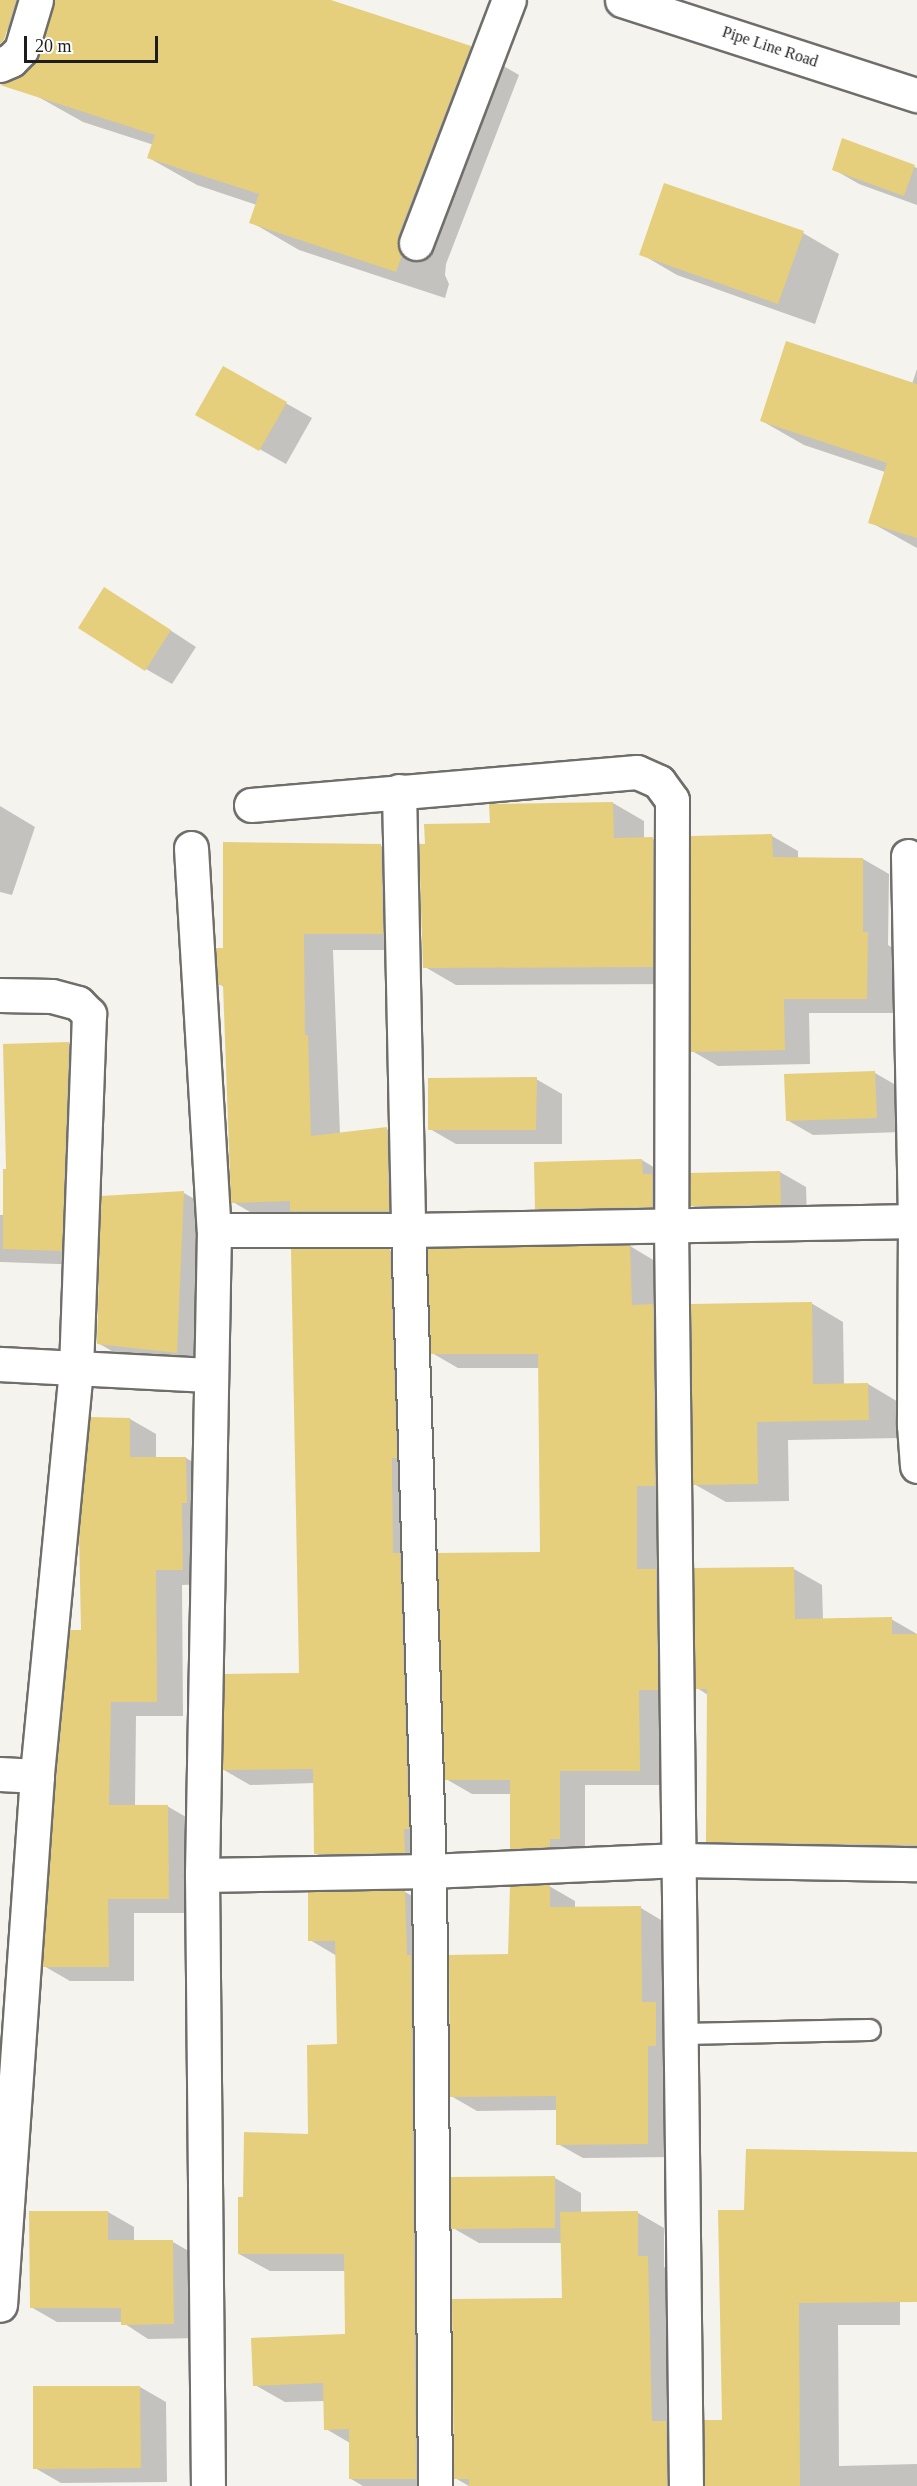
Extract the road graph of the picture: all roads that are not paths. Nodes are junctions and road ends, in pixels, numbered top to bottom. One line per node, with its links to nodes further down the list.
1 (36, 0): 4 (street)
2 (509, 0): 6 (street)
3 (622, 0): 5 (street, Pipe Line Road)
4 (0, 65)
5 (917, 95)
6 (416, 243)
7 (399, 790): 8 (street); 13 (street); 15 (street)
8 (251, 805)
9 (191, 848): 14 (street)
10 (908, 856): 12 (street)
11 (0, 995): 17 (street)
12 (916, 1221): 13 (street); 19 (street)
13 (670, 1224): 15 (street); 23 (street)
14 (214, 1230): 15 (street); 18 (street)
15 (408, 1230): 25 (street)
16 (0, 1364): 17 (street)
17 (76, 1369): 18 (street); 22 (street)
18 (211, 1375): 26 (street)
19 (915, 1425): 20 (street)
20 (917, 1466)
21 (0, 1774): 22 (street)
22 (37, 1776): 29 (street)
23 (680, 1860): 24 (street); 25 (street); 28 (street)
24 (917, 1864)
25 (429, 1871): 26 (street); 31 (street)
26 (202, 1875): 30 (street)
27 (870, 2030): 28 (lane)
28 (682, 2034): 32 (street)
29 (0, 2305)
30 (208, 2486)
31 (435, 2486)
32 (686, 2486)

